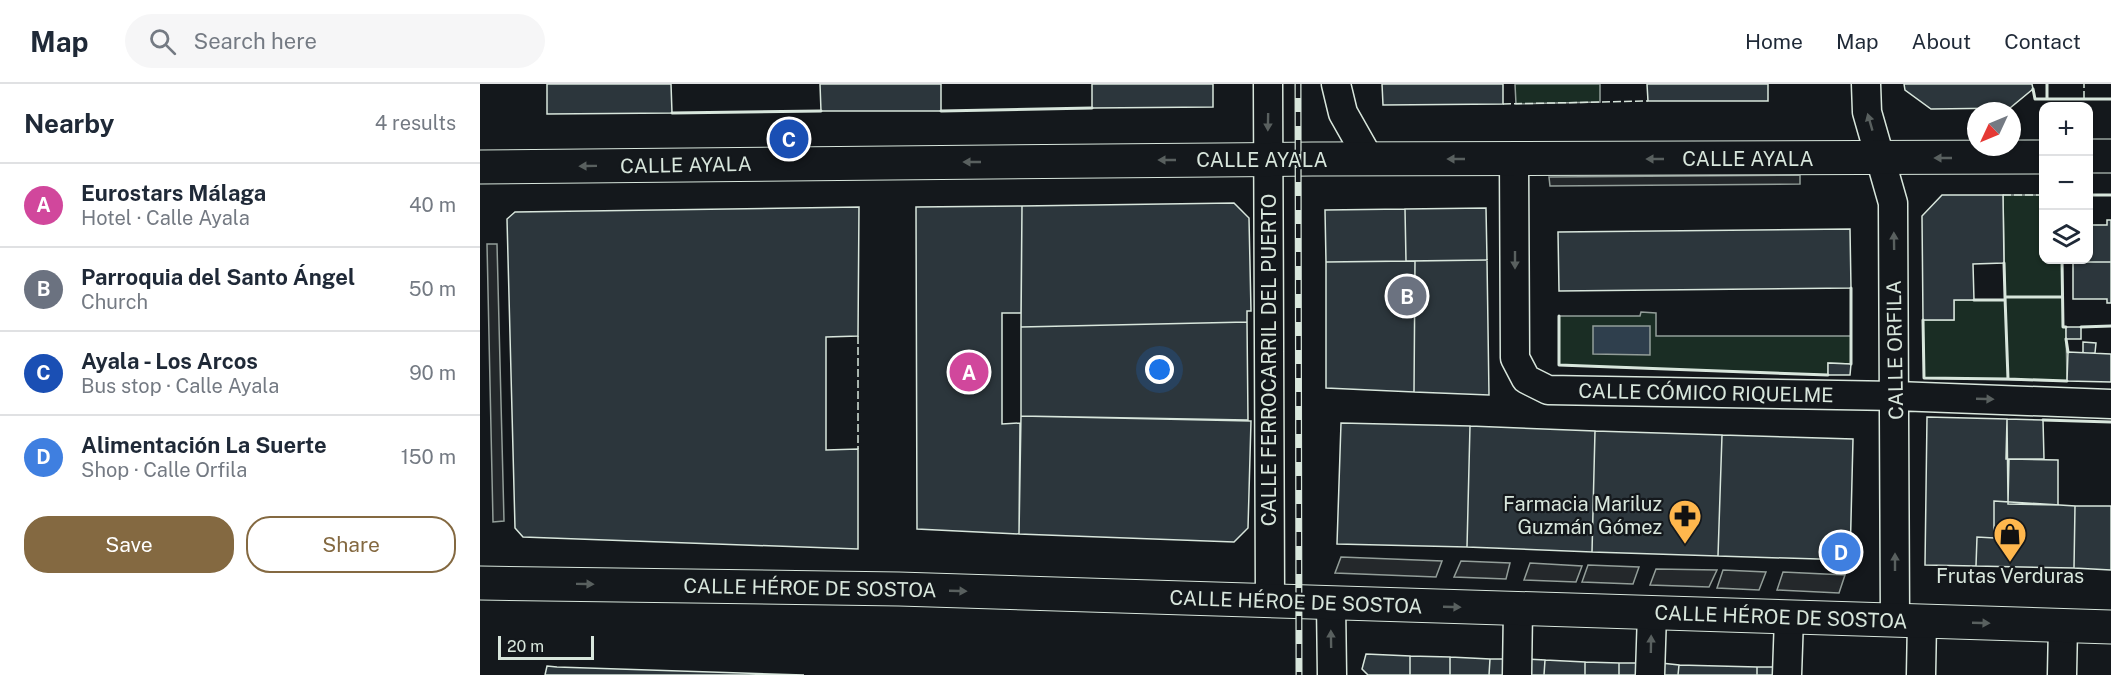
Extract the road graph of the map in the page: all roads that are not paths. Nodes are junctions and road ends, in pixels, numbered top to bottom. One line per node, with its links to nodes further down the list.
1 (1268, 84): 10 (street, CALLE FERROCARRIL DEL PUERTO, one-way to 10)
2 (1336, 84): 8 (street)
3 (1866, 84): 7 (street, CALLE ORFILA, one-way to 3)
4 (2093, 156): 5 (main road)
5 (2111, 156)
6 (2039, 157): 7 (main road, CALLE AYALA, one-way to 7)
7 (1881, 158): 9 (main road, CALLE AYALA, one-way to 9); 12 (street, CALLE ORFILA, one-way to 7)
8 (1369, 159): 9 (main road, CALLE AYALA, one-way to 8); 10 (main road, CALLE AYALA)
9 (1514, 159): 12 (street, CALLE CÓMICO RIQUELME, one-way to 12)
10 (1268, 161): 11 (main road, CALLE AYALA, one-way to 11); 15 (street, CALLE FERROCARRIL DEL PUERTO)
11 (480, 166)
12 (1896, 396): 13 (street, CALLE CÓMICO RIQUELME, one-way to 13); 20 (street, CALLE ORFILA, one-way to 12)
13 (2111, 404)
14 (480, 583): 15 (main road, CALLE HÉROE DE SOSTOA, one-way to 15)
15 (1270, 601): 16 (main road, CALLE HÉROE DE SOSTOA)
16 (1331, 603): 17 (main road, CALLE HÉROE DE SOSTOA, one-way to 17); 23 (street, one-way to 16)
17 (1518, 609): 18 (main road, CALLE HÉROE DE SOSTOA); 24 (street)
18 (1652, 613): 19 (main road, CALLE HÉROE DE SOSTOA); 25 (street, one-way to 18)
19 (1789, 617): 20 (main road, CALLE HÉROE DE SOSTOA); 26 (street)
20 (1908, 621): 21 (main road, CALLE HÉROE DE SOSTOA, one-way to 21); 27 (street, CALLE ORFILA)
21 (2063, 625): 22 (main road, CALLE HÉROE DE SOSTOA); 28 (street)
22 (2111, 627)
23 (1332, 675)
24 (1517, 675)
25 (1650, 675)
26 (1787, 675)
27 (1921, 675)
28 (2062, 675)

